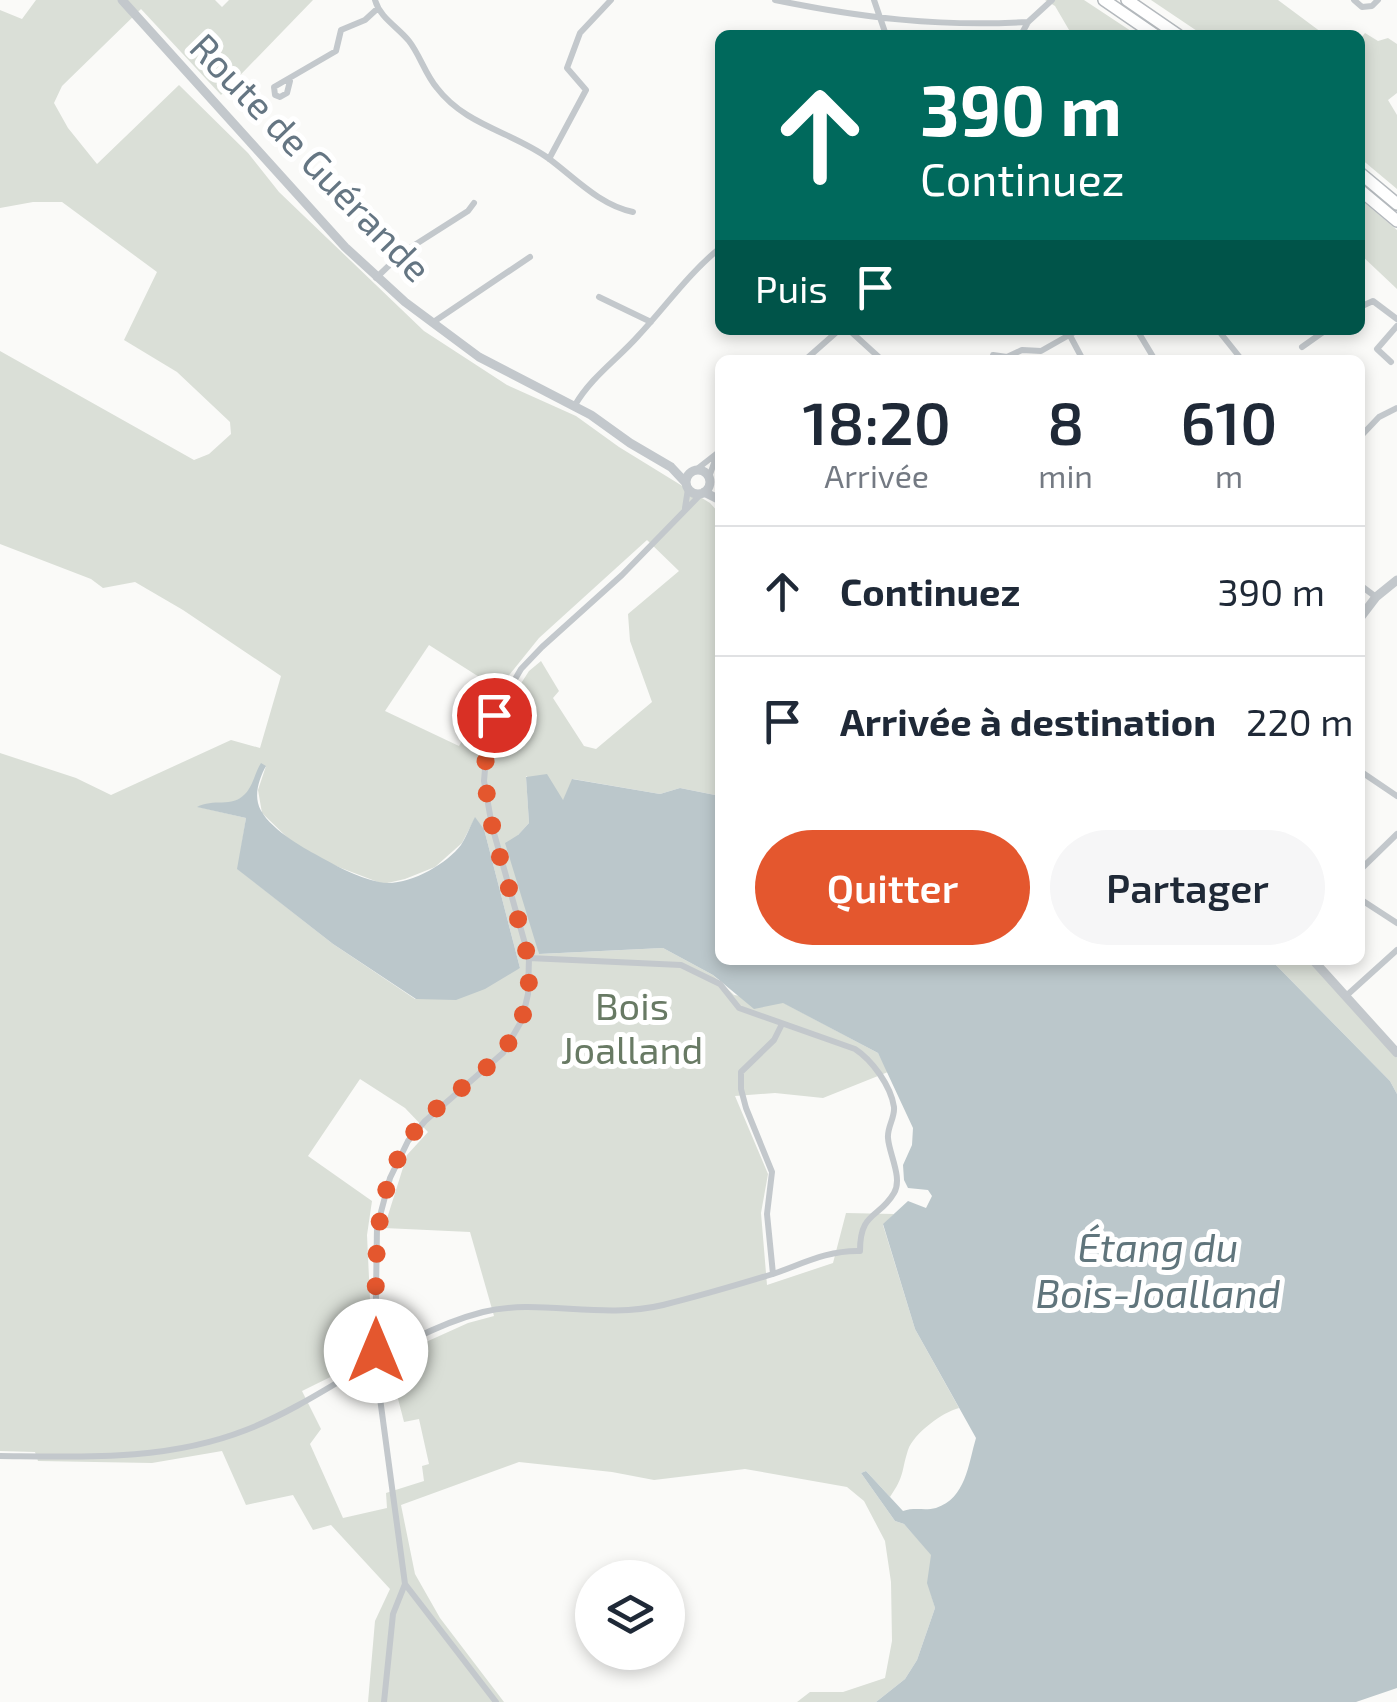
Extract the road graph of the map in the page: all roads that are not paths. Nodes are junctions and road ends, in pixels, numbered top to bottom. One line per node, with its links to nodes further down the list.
1 (122, 0): 28 (street, Route de Guérande)
2 (611, 0): 19 (street)
3 (775, 0): 10 (street)
4 (874, 0): 12 (street)
5 (1052, 0): 13 (street)
6 (1104, 0): 16 (highway)
7 (1127, 0): 17 (highway)
8 (1354, 0): 9 (street)
9 (1378, 0)
10 (801, 2): 12 (street)
11 (376, 4): 18 (street); 19 (street)
12 (880, 20): 13 (street); 14 (street)
13 (1028, 22): 15 (street)
14 (884, 30)
15 (1024, 30)
16 (1148, 30)
17 (1171, 30)
18 (290, 81)
19 (549, 159): 24 (street)
20 (1365, 176): 23 (highway)
21 (1365, 194): 25 (highway)
22 (474, 203): 28 (street)
23 (1397, 204)
24 (632, 212)
25 (1397, 221)
26 (715, 253): 31 (street)
27 (530, 257): 33 (street)
28 (376, 278): 33 (street, Route de Guérande)
29 (599, 296): 31 (street)
30 (1365, 305): 32 (street)
31 (650, 322): 45 (street)
32 (1397, 323): 44 (street)
33 (432, 324): 45 (street, Route de Guérande)
34 (833, 335): 40 (street)
35 (854, 335): 41 (street)
36 (1064, 335): 42 (street)
37 (1222, 335): 43 (street)
38 (1319, 335): 39 (street)
39 (1302, 347)
40 (811, 355)
41 (876, 355)
42 (1012, 355)
43 (1238, 355)
44 (1391, 362)
45 (575, 404): 50 (street, Route de Guérande)
46 (1397, 408): 47 (street)
47 (1365, 432)
48 (715, 454): 51 (street)
49 (715, 463): 52 (street)
50 (671, 466): 51 (street, Route de Guérande); 53 (street, Route de Guérande)
51 (694, 470): 52 (street); 53 (street)
52 (710, 479): 54 (street); 55 (street)
53 (686, 486): 55 (street); 57 (street)
54 (715, 488)
55 (703, 493): 56 (street); 57 (street)
56 (715, 495)
57 (682, 514): 69 (street)
58 (1397, 580): 60 (street)
59 (1365, 589): 60 (street)
60 (1376, 597): 61 (street)
61 (1365, 602)
62 (1365, 774): 63 (street)
63 (1397, 796)
64 (1397, 834): 65 (street)
65 (1365, 865)
66 (1365, 902): 67 (street)
67 (1397, 923)
68 (1397, 950): 71 (street)
69 (529, 958): 72 (street); 75 (street)
70 (1318, 965): 71 (street)
71 (1346, 996): 73 (street)
72 (782, 1024): 74 (street); 74 (street)
73 (1397, 1053)
74 (773, 1274): 75 (street)
75 (374, 1361): 76 (street); 77 (street)
76 (0, 1456)
77 (405, 1584): 78 (street); 79 (street)
78 (384, 1702)
79 (496, 1702)

